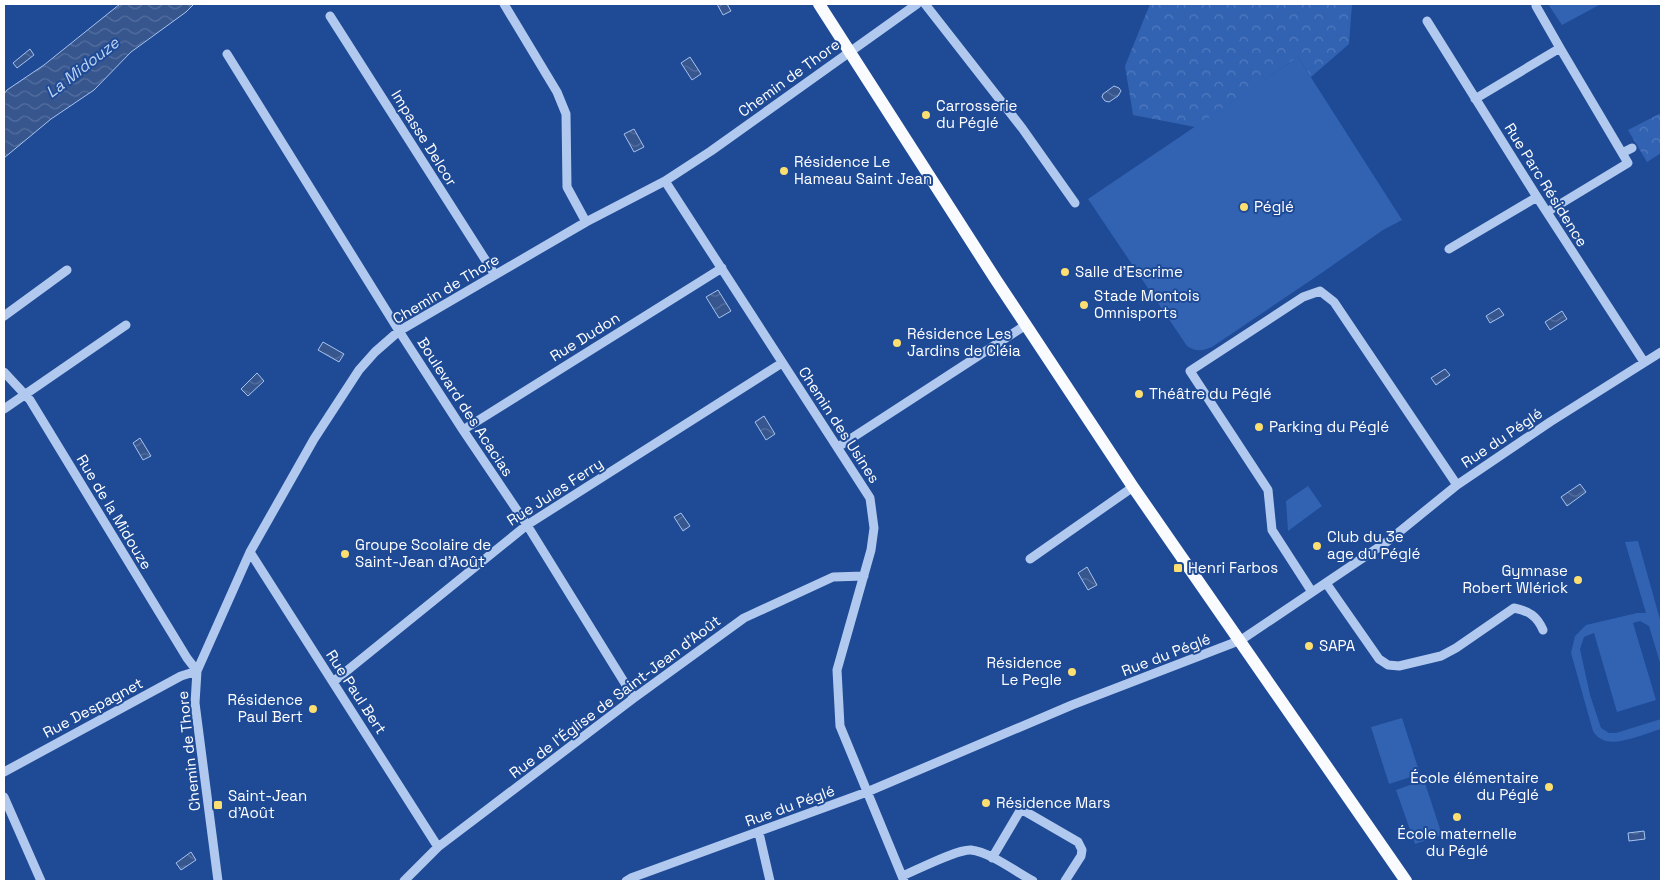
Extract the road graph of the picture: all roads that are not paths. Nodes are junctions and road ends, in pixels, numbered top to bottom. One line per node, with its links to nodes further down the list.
1 (504, 4): 18 (street)
2 (819, 4): 9 (main road)
3 (917, 4): 9 (street, Chemin de Thore)
4 (925, 4): 16 (street)
5 (1536, 6): 8 (street)
6 (330, 16): 22 (street, Impasse Delcor)
7 (1427, 20): 11 (street, Rue Parc Résidence)
8 (1560, 48): 11 (street); 13 (street)
9 (849, 52): 14 (street, Chemin de Thore); 24 (main road)
10 (227, 54): 26 (street, Boulevard des Acacias)
11 (1475, 99): 15 (street, Rue Parc Résidence)
12 (1632, 148): 13 (street)
13 (1622, 153): 17 (street)
14 (665, 181): 18 (street, Chemin de Thore); 20 (street, Chemin des Usines)
15 (1536, 197): 17 (street, Rue Parc Résidence); 19 (street)
16 (1075, 203)
17 (1546, 212): 29 (street, Rue Parc Résidence)
18 (586, 222): 22 (street, Chemin de Thore)
19 (1449, 249)
20 (722, 268): 28 (street, Chemin des Usines); 33 (street, Rue Dudon)
21 (67, 270): 23 (street)
22 (495, 275): 26 (street, Chemin de Thore)
23 (4, 316)
24 (1026, 324): 34 (street); 36 (main road)
25 (126, 325): 31 (street)
26 (399, 331): 33 (street, Boulevard des Acacias); 38 (street, Chemin de Thore)
27 (1661, 352): 29 (street, Rue du Péglé)
28 (782, 362): 34 (street, Chemin des Usines); 37 (street, Rue Jules Ferry)
29 (1644, 362): 35 (street, Rue du Péglé)
30 (4, 372): 31 (street, Rue de la Midouze)
31 (25, 395): 32 (street); 45 (street, Rue de la Midouze)
32 (4, 410)
33 (463, 430): 37 (street, Boulevard des Acacias)
34 (838, 447): 40 (street, Chemin des Usines)
35 (1457, 485): 41 (street, Rue du Péglé); 42 (street)
36 (1133, 487): 39 (street); 44 (main road)
37 (526, 525): 46 (street, Rue Jules Ferry); 47 (street, Boulevard des Acacias)
38 (250, 552): 45 (street, Chemin de Thore); 46 (street, Rue Paul Bert)
39 (1030, 559)
40 (864, 576): 47 (street, Rue de l'Église de Saint-Jean d'Août); 49 (street, Chemin des Usines)
41 (1326, 583): 42 (street, Rue du Péglé); 43 (street)
42 (1312, 592): 44 (street, Rue du Péglé)
43 (1543, 630)
44 (1241, 640): 49 (street, Rue du Péglé); 62 (main road)
45 (197, 670): 48 (street, Rue Despagnet); 56 (street, Chemin de Thore)
46 (333, 682): 52 (street, Rue Paul Bert)
47 (634, 698): 52 (street, Rue de l'Église de Saint-Jean d'Août)
48 (4, 772)
49 (867, 792): 51 (street, Rue du Péglé); 54 (street, Chemin des Usines)
50 (4, 797): 55 (street)
51 (759, 833): 58 (street, Rue du Péglé); 59 (street)
52 (438, 847): 57 (street, Rue de l'Église de Saint-Jean d'Août)
53 (992, 858): 54 (street); 60 (street); 61 (street)
54 (903, 879)
55 (41, 881)
56 (218, 881)
57 (404, 881)
58 (626, 881)
59 (770, 881)
60 (1033, 881)
61 (1065, 881)
62 (1406, 881)

